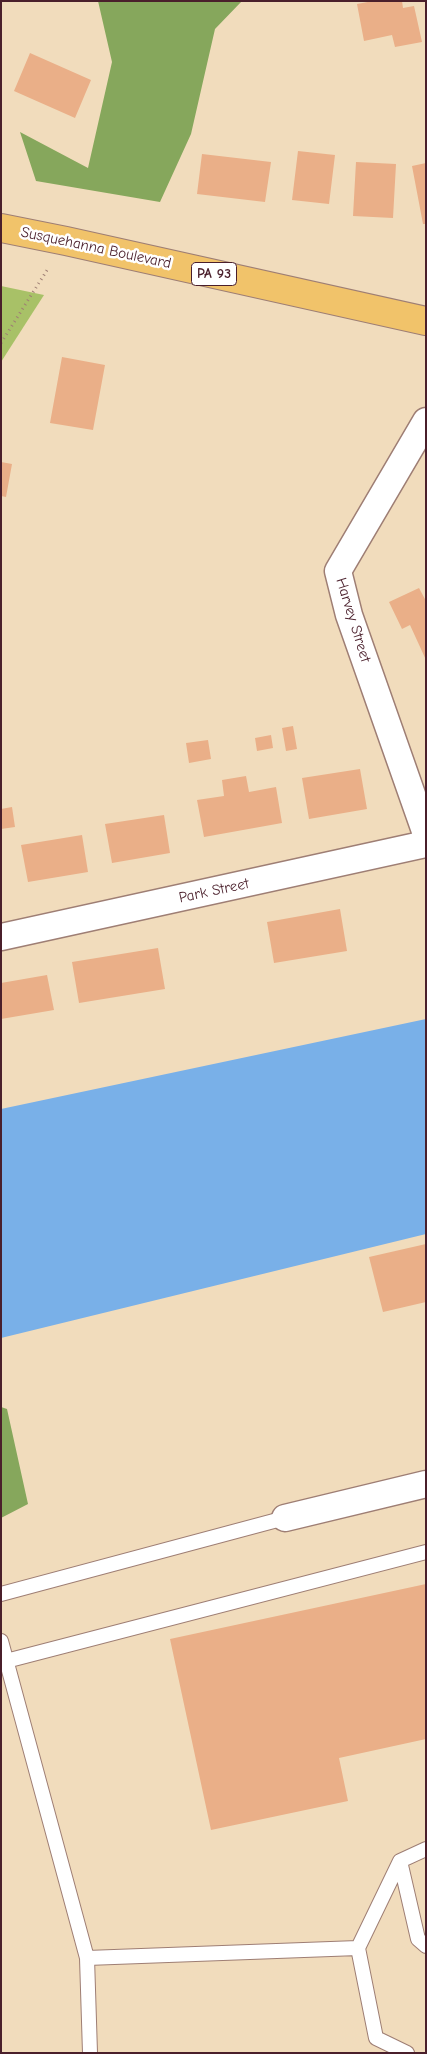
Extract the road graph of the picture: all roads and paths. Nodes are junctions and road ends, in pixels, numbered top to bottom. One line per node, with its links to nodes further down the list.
1 (1, 228): 2 (highway, Susquehanna Boulevard / PA 93)
2 (66, 241): 3 (highway, Susquehanna Boulevard / PA 93); 4 (path)
3 (426, 322)
4 (1, 343)
5 (426, 421): 6 (street, Harvey Street)
6 (426, 834)
7 (426, 844): 8 (street, Park Street)
8 (1, 937)
9 (426, 1484): 10 (street)
10 (285, 1518): 12 (lane)
11 (426, 1552): 14 (lane)
12 (1, 1594)
13 (1, 1641): 14 (lane)
14 (6, 1661): 19 (lane)
15 (426, 1849): 16 (lane)
16 (400, 1861): 17 (lane); 18 (lane)
17 (426, 1946)
18 (358, 1948): 19 (lane); 21 (lane)
19 (87, 1958): 20 (lane)
20 (90, 2053)
21 (407, 2053)

